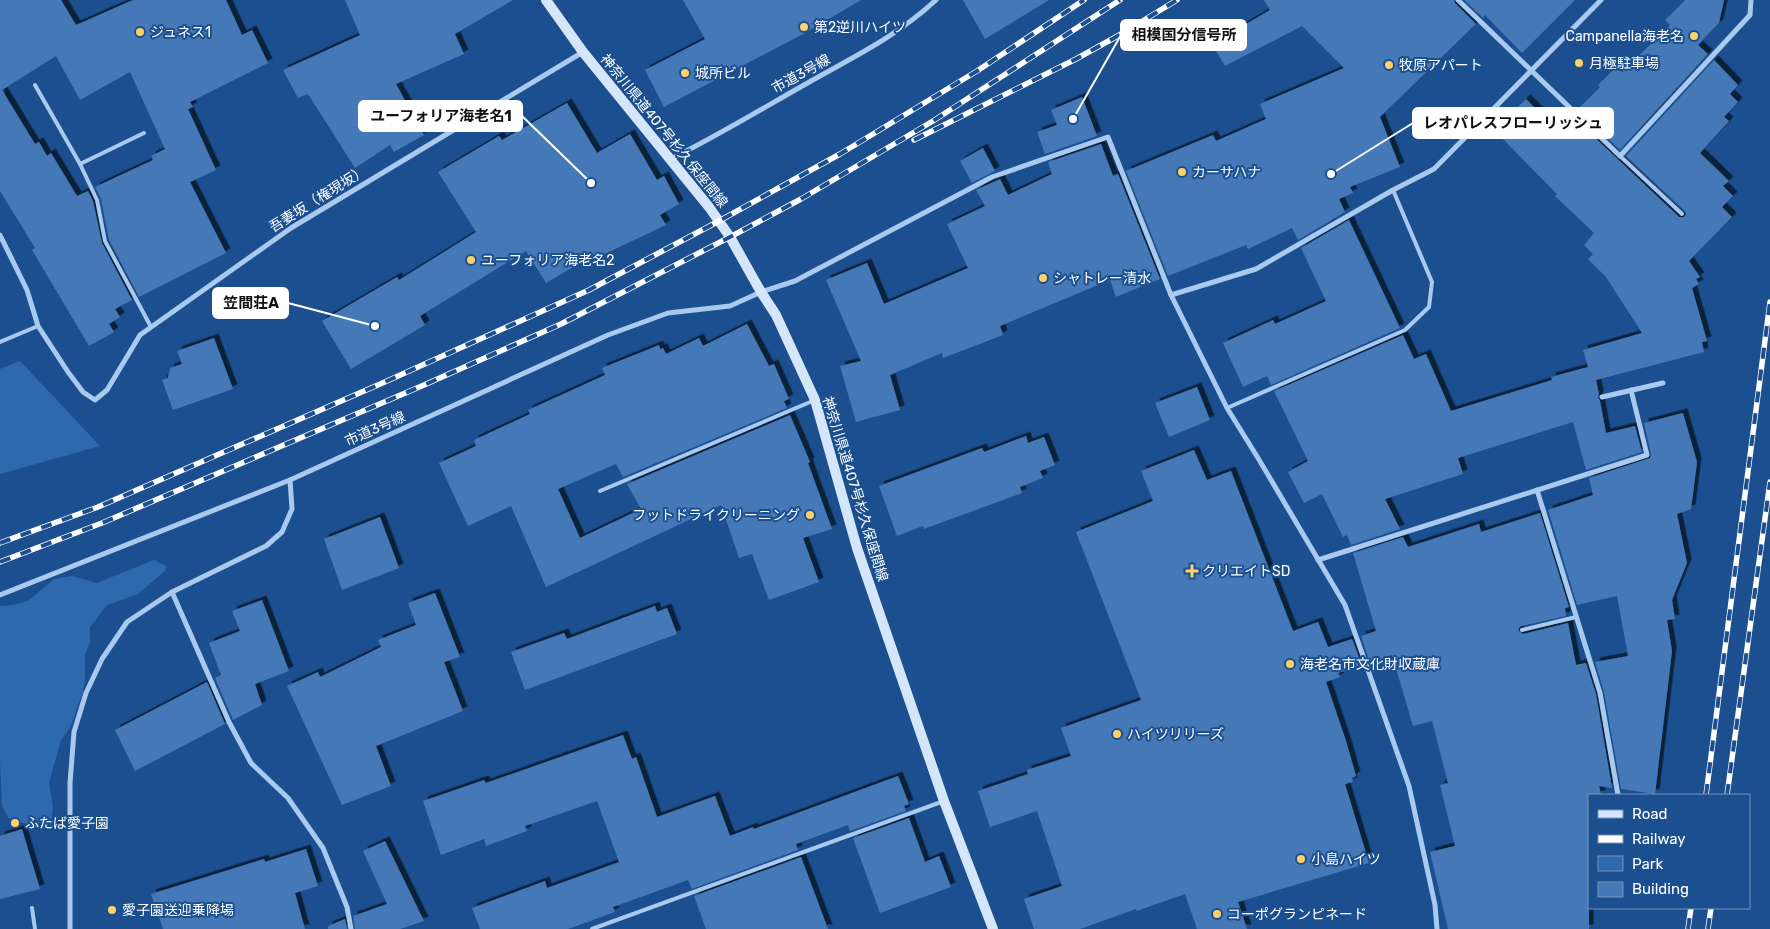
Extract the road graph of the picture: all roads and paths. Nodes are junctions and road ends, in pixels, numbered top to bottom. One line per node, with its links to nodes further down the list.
1 (546, 0): 6 (main road, 神奈川県道407号杉久保座間線)
2 (936, 0): 11 (street, 市道3号線)
3 (1458, 0): 7 (street)
4 (1601, 0): 7 (street)
5 (1751, 0): 10 (street)
6 (583, 52): 11 (main road, 神奈川県道407号杉久保座間線); 19 (street, 吾妻坂（権現坂）)
7 (1532, 70): 10 (street); 13 (street)
8 (35, 85): 12 (lane)
9 (144, 133): 12 (lane)
10 (1620, 156): 14 (lane)
11 (671, 159): 16 (main road, 神奈川県道407号杉久保座間線)
12 (80, 164): 19 (lane)
13 (1393, 190): 17 (street); 25 (lane)
14 (1682, 214)
15 (0, 235): 18 (street)
16 (761, 292): 17 (street, 市道3号線); 24 (main road, 神奈川県道407号杉久保座間線); 26 (street, 市道3号線)
17 (1171, 295): 25 (street)
18 (38, 326): 19 (street, 吾妻坂（権現坂）); 20 (lane)
19 (151, 327)
20 (0, 342)
21 (1663, 383): 22 (street)
22 (1631, 390): 23 (street); 28 (street)
23 (1602, 397)
24 (815, 400): 27 (lane); 35 (main road, 神奈川県道407号杉久保座間線)
25 (1227, 408): 29 (street)
26 (290, 480): 30 (street); 31 (street, 市道3号線)
27 (600, 490)
28 (1537, 490): 29 (street); 32 (street)
29 (1318, 560): 42 (street)
30 (172, 592): 38 (street); 39 (street)
31 (0, 595)
32 (1576, 617): 33 (lane); 34 (street)
33 (1522, 630)
34 (1618, 794)
35 (944, 801): 40 (lane); 41 (main road, 神奈川県道407号杉久保座間線)
36 (32, 908): 37 (lane)
37 (35, 929)
38 (70, 929)
39 (351, 929)
40 (592, 929)
41 (993, 929)
42 (1437, 929)

